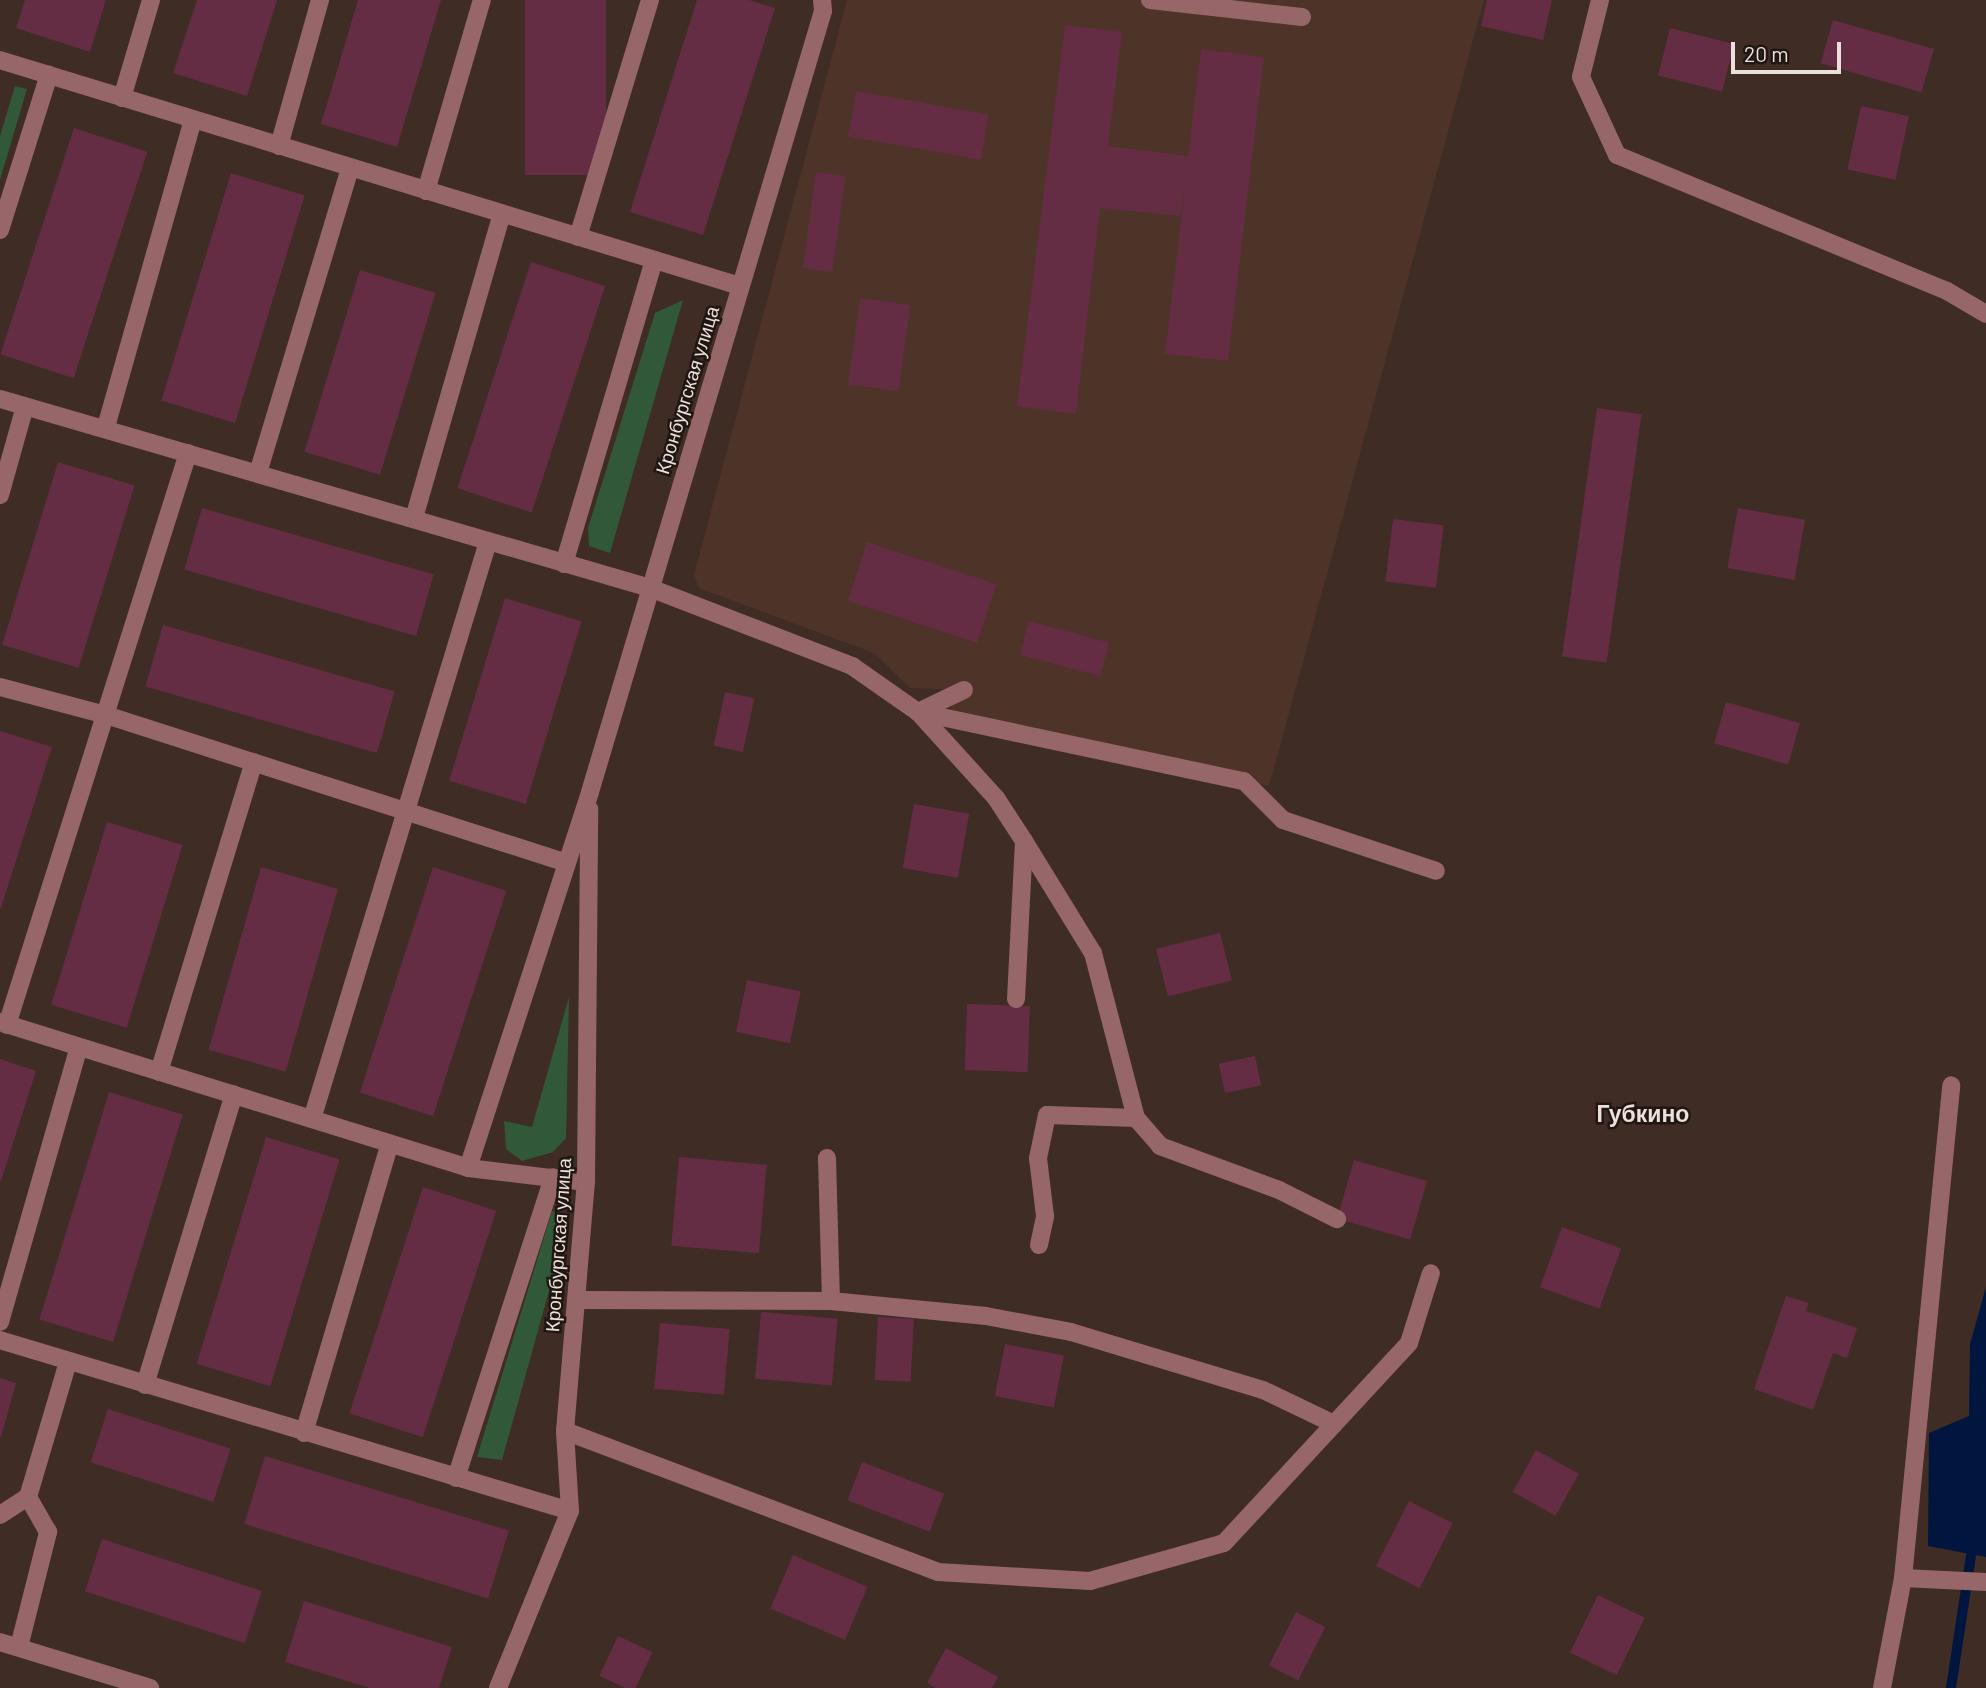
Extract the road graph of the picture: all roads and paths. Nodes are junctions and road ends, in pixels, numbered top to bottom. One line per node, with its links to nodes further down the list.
1 (151, 0): 11 (street)
2 (320, 0): 13 (street)
3 (482, 0): 15 (street)
4 (650, 0): 18 (street)
5 (822, 0): 20 (street, Кронбургская улица)
6 (1150, 0): 8 (street)
7 (1600, 0): 21 (street)
8 (1302, 17)
9 (0, 60): 10 (street)
10 (49, 75): 11 (street); 17 (street)
11 (122, 98): 12 (street)
12 (193, 120): 13 (street); 24 (street)
13 (279, 146): 14 (street)
14 (350, 167): 15 (street); 26 (street)
15 (426, 191): 16 (street)
16 (502, 214): 18 (street); 28 (street)
17 (0, 230)
18 (578, 237): 19 (street)
19 (654, 260): 20 (street); 30 (street)
20 (740, 286): 31 (street, Кронбургская улица)
21 (1986, 314)
22 (0, 398): 23 (street)
23 (26, 406): 24 (street); 27 (street)
24 (106, 427): 25 (street)
25 (188, 453): 26 (street); 35 (street)
26 (258, 473): 28 (street)
27 (0, 495)
28 (414, 518): 29 (street)
29 (488, 542): 30 (street); 38 (street)
30 (564, 564): 31 (street)
31 (650, 589): 34 (street); 37 (street, Кронбургская улица)
32 (0, 687): 35 (street)
33 (964, 690): 34 (street)
34 (918, 712): 39 (street); 41 (street)
35 (106, 715): 36 (street); 43 (street)
36 (254, 762): 38 (street); 45 (street)
37 (590, 792): 40 (street, Кронбургская улица); 54 (street, Кронбургская улица)
38 (405, 810): 40 (street); 49 (street)
39 (1024, 841): 42 (street); 48 (street)
40 (566, 863): 52 (street, Кронбургская улица)
41 (1436, 871)
42 (1016, 999)
43 (4, 1024): 44 (street)
44 (79, 1047): 45 (street); 60 (street)
45 (159, 1072): 47 (street)
46 (1951, 1085): 71 (street)
47 (234, 1094): 49 (street); 63 (street)
48 (1136, 1118): 55 (street); 56 (street)
49 (312, 1119): 50 (street)
50 (390, 1143): 52 (street); 66 (street)
51 (827, 1158): 59 (street)
52 (468, 1168): 53 (street)
53 (553, 1177): 54 (street); 67 (street)
54 (586, 1182): 58 (street, Кронбургская улица)
55 (1337, 1219)
56 (1039, 1245)
57 (1431, 1273): 64 (street)
58 (576, 1300): 59 (street); 65 (street, Кронбургская улица)
59 (831, 1301): 64 (street)
60 (0, 1322)
61 (0, 1340): 62 (street)
62 (68, 1362): 63 (street); 68 (street)
63 (145, 1385): 66 (street)
64 (1334, 1424): 65 (street)
65 (565, 1431): 69 (street, Кронбургская улица)
66 (304, 1433): 67 (street)
67 (456, 1478): 69 (street)
68 (28, 1497): 70 (street); 74 (street)
69 (570, 1511): 76 (street, Кронбургская улица)
70 (0, 1515)
71 (1903, 1578): 72 (street); 77 (street)
72 (1986, 1582)
73 (0, 1642): 74 (street)
74 (19, 1647): 75 (street)
75 (150, 1688)
76 (498, 1688)
77 (1882, 1688)

